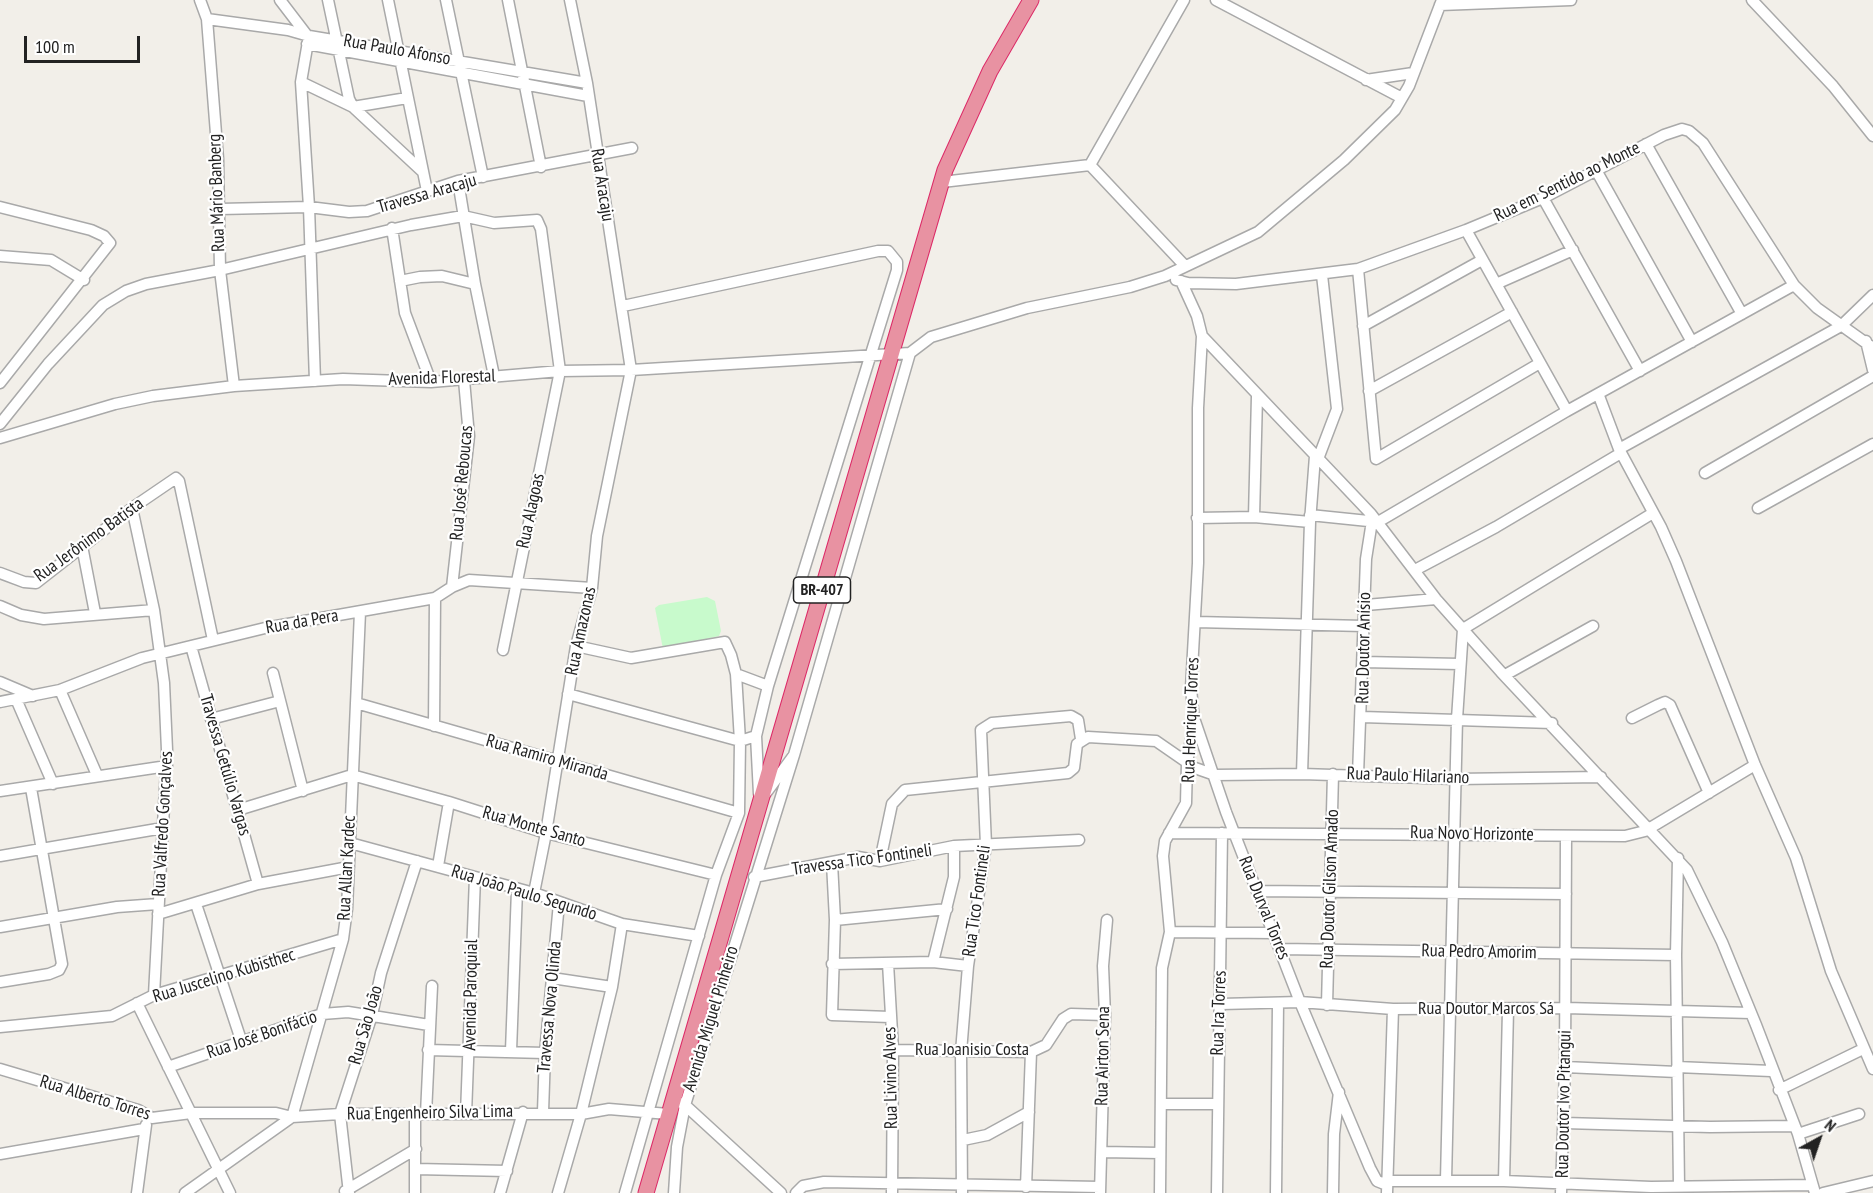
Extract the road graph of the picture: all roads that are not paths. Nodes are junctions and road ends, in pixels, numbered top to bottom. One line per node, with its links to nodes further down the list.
1 (200, 0): 14 (street, Rua Mário Banberg)
2 (280, 0): 15 (street)
3 (328, 0): 16 (street)
4 (388, 0): 17 (street)
5 (446, 0): 18 (street)
6 (508, 0): 19 (street)
7 (570, 0): 24 (street, Rua Aracaju)
8 (1031, 0): 40 (highway, BR-407)
9 (1184, 0): 34 (street)
10 (1216, 0): 22 (street)
11 (1571, 0): 13 (street)
12 (1752, 0): 30 (street)
13 (1441, 2): 21 (street)
14 (207, 19): 15 (street, Rua Paulo Afonso); 45 (street, Rua Mário Banberg)
15 (308, 38): 16 (street, Rua Paulo Afonso); 23 (street)
16 (337, 44): 17 (street, Rua Paulo Afonso); 29 (street)
17 (398, 54): 18 (street, Rua Paulo Afonso); 20 (street, Rua Paulo Afonso); 28 (street)
18 (460, 61): 19 (street, Rua Paulo Afonso); 20 (street)
19 (522, 72): 24 (street, Rua Paulo Afonso); 25 (street)
20 (462, 73): 25 (street, Rua Paulo Afonso); 38 (street)
21 (1413, 74): 22 (street); 27 (street)
22 (1365, 80): 27 (street)
23 (301, 82): 29 (street); 44 (street)
24 (586, 83): 26 (street, Rua Aracaju)
25 (526, 85): 26 (street, Rua Paulo Afonso); 35 (street)
26 (588, 96): 33 (street, Rua Aracaju)
27 (1402, 98): 53 (street)
28 (407, 99): 29 (street); 37 (street)
29 (352, 107): 37 (street)
30 (1873, 136)
31 (1646, 144): 36 (street, Rua em Sentido ao Monte); 63 (street, Rua em Sentido ao Monte); 67 (street)
32 (632, 148): 33 (street, Travessa Aracaju)
33 (597, 155): 35 (street, Travessa Aracaju); 65 (street, Rua Aracaju)
34 (1090, 165): 40 (street); 53 (street)
35 (541, 167): 38 (street, Travessa Aracaju)
36 (1596, 170): 42 (street, Rua em Sentido ao Monte); 71 (street)
37 (423, 172): 41 (street)
38 (483, 177): 39 (street, Travessa Aracaju)
39 (458, 181): 41 (street, Travessa Aracaju); 46 (street)
40 (942, 182): 74 (highway, BR-407)
41 (427, 191): 44 (street, Travessa Aracaju)
42 (1543, 198): 48 (street, Rua em Sentido ao Monte); 50 (street)
43 (0, 207): 58 (street)
44 (309, 207): 45 (street, Travessa Aracaju); 49 (street)
45 (220, 209): 55 (street, Rua Mário Banberg)
46 (463, 216): 47 (street); 61 (street); 79 (street, Rua Alagoas)
47 (392, 228): 49 (street); 59 (street)
48 (1466, 230): 52 (street); 54 (street, Rua em Sentido ao Monte)
49 (309, 248): 55 (street); 84 (street)
50 (1573, 250): 62 (street); 80 (street)
51 (0, 256): 58 (street)
52 (1482, 260): 62 (street); 68 (street)
53 (1185, 266): 57 (street)
54 (1358, 269): 56 (street, Rua em Sentido ao Monte); 68 (street)
55 (220, 270): 87 (street, Rua Mário Banberg); 92 (street)
56 (1323, 275): 60 (street, Rua em Sentido ao Monte); 96 (street)
57 (1165, 276): 60 (street, Rua em Sentido ao Monte); 73 (street)
58 (84, 279): 86 (street)
59 (400, 281): 61 (street); 85 (street)
60 (1181, 281): 70 (street, Rua Henrique Torres)
61 (475, 284): 81 (street)
62 (1496, 284): 66 (street)
63 (1794, 285): 67 (street); 69 (street, Rua em Sentido ao Monte)
64 (1873, 295): 69 (street)
65 (622, 306): 75 (street); 77 (street, Rua Aracaju)
66 (1512, 312): 76 (street); 88 (street)
67 (1742, 314): 71 (street)
68 (1363, 326): 88 (street)
69 (1841, 326): 72 (street, Rua em Sentido ao Monte); 95 (street)
70 (1202, 336): 89 (street); 102 (street, Rua Henrique Torres)
71 (1692, 342): 80 (street)
72 (1869, 344): 78 (street)
73 (910, 353): 74 (street, Avenida Florestal); 152 (street, Avenida Miguel Pinheiro)
74 (890, 354): 75 (street, Avenida Florestal); 172 (highway, BR-407)
75 (870, 356): 77 (street, Avenida Florestal); 134 (street)
76 (1540, 363): 88 (street); 91 (street)
77 (632, 370): 79 (street, Avenida Florestal); 110 (street, Rua Amazonas)
78 (1873, 370)
79 (560, 371): 81 (street, Avenida Florestal); 108 (street, Rua Alagoas)
80 (1640, 371): 90 (street)
81 (494, 376): 83 (street, Avenida Florestal)
82 (1873, 376): 97 (street)
83 (464, 380): 85 (street, Avenida Florestal); 109 (street, Rua José Reboucas)
84 (315, 381): 85 (street, Avenida Florestal); 87 (street, Avenida Florestal)
85 (431, 382)
86 (0, 383)
87 (234, 386): 93 (street, Avenida Florestal)
88 (1370, 391)
89 (1257, 396): 96 (street); 101 (street)
90 (1599, 396): 91 (street); 95 (street)
91 (1567, 411): 104 (street)
92 (0, 424)
93 (0, 438)
94 (1873, 444): 99 (street)
95 (1620, 451): 100 (street); 106 (street)
96 (1317, 457): 103 (street); 104 (street)
97 (1706, 472)
98 (132, 508): 105 (street, Rua Jerônimo Batista); 115 (street, Rua Valfredo Gonçalves); 123 (street, Rua Jerônimo Batista)
99 (1758, 508)
100 (1653, 513): 122 (street); 155 (street)
101 (1254, 517): 102 (street); 103 (street)
102 (1197, 518): 118 (street, Rua Henrique Torres)
103 (1310, 519): 104 (street); 119 (street)
104 (1375, 522): 106 (street); 113 (street, Rua Doutor Anísio)
105 (82, 546): 107 (street, Rua Jerônimo Batista); 117 (street)
106 (1415, 570): 112 (street)
107 (0, 573)
108 (517, 582): 109 (street, Rua da Pera); 110 (street, Rua da Pera); 126 (street, Rua Alagoas)
109 (452, 587): 111 (street, Rua da Pera)
110 (592, 588): 125 (street, Rua Amazonas)
111 (435, 598): 116 (street, Rua da Pera); 148 (street)
112 (1436, 598): 113 (street); 122 (street)
113 (1366, 604): 120 (street, Rua Doutor Anísio)
114 (0, 606): 117 (street)
115 (154, 610): 117 (street); 127 (street, Rua Valfredo Gonçalves)
116 (360, 612): 123 (street, Rua da Pera); 141 (street, Rua Allan Kardec)
117 (95, 613)
118 (1196, 622): 119 (street); 146 (street, Rua Henrique Torres)
119 (1308, 624): 120 (street); 157 (street)
120 (1364, 626): 128 (street, Rua Doutor Anísio)
121 (1593, 626): 132 (street)
122 (1463, 629): 129 (street); 132 (street)
123 (213, 640): 124 (street, Rua da Pera)
124 (191, 646): 127 (street, Rua da Pera); 144 (street, Travessa Getúlio Vargas)
125 (576, 646): 131 (street); 136 (street, Rua Amazonas)
126 (503, 651)
127 (162, 653): 135 (street, Rua da Pera); 156 (street, Rua Valfredo Gonçalves)
128 (1363, 662): 129 (street); 142 (street, Rua Doutor Anísio)
129 (1460, 664): 145 (street)
130 (273, 673): 139 (street)
131 (736, 674): 134 (street); 151 (street)
132 (1505, 675): 147 (street)
133 (0, 682): 137 (street)
134 (768, 686): 149 (street)
135 (60, 690): 137 (street, Rua da Pera); 159 (street)
136 (568, 694): 151 (street); 153 (street, Rua Amazonas)
137 (33, 696): 138 (street, Rua da Pera)
138 (16, 699): 140 (street, Rua da Pera); 166 (street)
139 (280, 701): 144 (street); 169 (street)
140 (0, 702)
141 (356, 704): 148 (street, Rua Ramiro Miranda); 160 (street, Rua Allan Kardec)
142 (1362, 717): 145 (street); 162 (street, Rua Doutor Anísio)
143 (1632, 718): 170 (street)
144 (211, 719): 173 (street, Travessa Getúlio Vargas)
145 (1457, 719): 147 (street); 164 (street)
146 (1194, 721): 154 (street, Rua Henrique Torres); 161 (street, Rua Durval Torres)
147 (1552, 723): 163 (street)
148 (434, 726): 153 (street, Rua Ramiro Miranda)
149 (756, 736): 151 (street); 172 (street)
150 (1081, 739): 154 (street); 165 (street); 165 (street, Rua Tico Fontineli)
151 (740, 741): 174 (street)
152 (794, 755): 172 (street); 198 (street, Avenida Miguel Pinheiro)
153 (558, 763): 174 (street, Rua Ramiro Miranda); 178 (street, Rua Amazonas)
154 (1187, 763): 161 (street); 179 (street, Rua Henrique Torres)
155 (1755, 765): 170 (street, Rua Novo Horizonte); 253 (street)
156 (167, 766): 159 (street); 175 (street, Rua Valfredo Gonçalves)
157 (1302, 774): 158 (street, Rua Paulo Hilariano); 161 (street, Rua Paulo Hilariano)
158 (1333, 774): 162 (street, Rua Paulo Hilariano); 181 (street, Rua Doutor Gilson Amado)
159 (97, 775): 166 (street)
160 (352, 775): 169 (street); 171 (street, Rua Monte Santo); 185 (street, Rua Allan Kardec)
161 (1215, 775): 177 (street, Rua Durval Torres)
162 (1358, 775): 164 (street, Rua Paulo Hilariano)
163 (1600, 777): 164 (street, Rua Paulo Hilariano); 176 (street)
164 (1456, 779): 182 (street)
165 (985, 783): 186 (street, Rua Tico Fontineli); 192 (street)
166 (52, 784): 167 (street)
167 (31, 788): 168 (street); 188 (street)
168 (0, 790)
169 (303, 791): 173 (street)
170 (1709, 793): 176 (street, Rua Novo Horizonte)
171 (449, 802): 178 (street, Rua Monte Santo); 194 (street)
172 (759, 804): 269 (highway, BR-407)
173 (238, 810): 199 (street, Travessa Getúlio Vargas)
174 (739, 813): 196 (street)
175 (163, 828): 188 (street); 208 (street, Rua Valfredo Gonçalves)
176 (1648, 829): 183 (street, Rua Novo Horizonte); 190 (street)
177 (1233, 832): 180 (street, Rua Novo Horizonte); 181 (street, Rua Novo Horizonte); 201 (street, Rua Durval Torres)
178 (546, 833): 196 (street, Rua Monte Santo); 203 (street, Rua Amazonas)
179 (1169, 833): 180 (street, Rua Novo Horizonte); 216 (street, Rua Henrique Torres)
180 (1222, 833): 215 (street, Rua Ira Torres)
181 (1332, 833): 182 (street, Rua Novo Horizonte); 202 (street, Rua Doutor Gilson Amado)
182 (1455, 833): 183 (street, Rua Novo Horizonte); 204 (street)
183 (1566, 836): 205 (street, Rua Doutor Ivo Pitangui)
184 (1079, 840): 186 (street, Travessa Tico Fontineli)
185 (350, 843): 191 (street, Rua João Paulo Segundo); 195 (street, Rua Allan Kardec)
186 (986, 844): 187 (street, Travessa Tico Fontineli); 228 (street, Rua Tico Fontineli)
187 (954, 846): 192 (street, Travessa Tico Fontineli); 209 (street)
188 (43, 848): 189 (street); 210 (street)
189 (0, 856)
190 (1678, 858): 224 (street); 245 (street)
191 (417, 861): 194 (street, Rua João Paulo Segundo); 247 (street, Rua São João)
192 (880, 861): 193 (street, Travessa Tico Fontineli)
193 (832, 863): 198 (street, Travessa Tico Fontineli); 211 (street)
194 (438, 866): 197 (street, Rua João Paulo Segundo)
195 (349, 867): 199 (street); 219 (street, Rua Allan Kardec)
196 (716, 875): 218 (street)
197 (475, 877): 200 (street, Rua João Paulo Segundo); 255 (street, Avenida Paroquial)
198 (754, 877): 269 (street, Avenida Miguel Pinheiro)
199 (258, 884): 207 (street)
200 (517, 890): 203 (street, Rua João Paulo Segundo); 257 (street)
201 (1258, 891): 202 (street); 217 (street, Rua Durval Torres)
202 (1331, 891): 204 (street); 221 (street, Rua Doutor Gilson Amado)
203 (534, 893): 206 (street, Rua João Paulo Segundo)
204 (1454, 893): 205 (street); 222 (street)
205 (1566, 894): 223 (street, Rua Doutor Ivo Pitangui)
206 (559, 903): 213 (street, Rua João Paulo Segundo); 230 (street, Travessa Nova Olinda)
207 (196, 904): 208 (street); 229 (street)
208 (158, 909): 210 (street); 234 (street, Rua Valfredo Gonçalves)
209 (947, 909): 211 (street); 226 (street)
210 (52, 918): 214 (street); 231 (street)
211 (836, 920): 227 (street)
212 (1107, 920): 248 (street, Rua Airton Sena)
213 (622, 924): 218 (street, Rua João Paulo Segundo); 233 (street)
214 (0, 927)
215 (1221, 931): 216 (street); 217 (street); 237 (street, Rua Ira Torres)
216 (1170, 932): 270 (street, Rua Henrique Torres)
217 (1274, 933): 220 (street, Rua Durval Torres)
218 (699, 936): 279 (street)
219 (343, 939): 229 (street, Rua Juscelino Kubisthec); 246 (street, Rua Allan Kardec)
220 (1281, 949): 221 (street, Rua Pedro Amorim); 235 (street, Rua Durval Torres)
221 (1329, 950): 222 (street, Rua Pedro Amorim); 239 (street, Rua Doutor Gilson Amado)
222 (1452, 951): 223 (street, Rua Pedro Amorim); 242 (street)
223 (1565, 953): 224 (street, Rua Pedro Amorim); 240 (street, Rua Doutor Ivo Pitangui)
224 (1676, 955): 244 (street)
225 (888, 963): 226 (street); 227 (street); 249 (street, Rua Livino Alves)
226 (933, 963): 228 (street)
227 (832, 964): 249 (street)
228 (968, 966): 258 (street, Rua Tico Fontineli)
229 (219, 978): 234 (street, Rua Juscelino Kubisthec); 252 (street)
230 (552, 978): 233 (street); 260 (street, Travessa Nova Olinda)
231 (0, 982)
232 (432, 986): 250 (street)
233 (612, 987): 278 (street)
234 (154, 996): 236 (street, Rua Juscelino Kubisthec)
235 (1300, 1002): 238 (street, Rua Doutor Marcos Sá); 239 (street, Rua Doutor Marcos Sá); 268 (street, Rua Durval Torres)
236 (137, 1003): 251 (street, Rua Juscelino Kubisthec); 261 (street)
237 (1221, 1004): 238 (street, Rua Doutor Marcos Sá); 271 (street, Rua Ira Torres)
238 (1278, 1004): 322 (street)
239 (1327, 1005): 241 (street, Rua Doutor Marcos Sá)
240 (1566, 1008): 243 (street, Rua Doutor Marcos Sá); 244 (street, Rua Doutor Marcos Sá); 262 (street, Rua Doutor Ivo Pitangui)
241 (1393, 1009): 242 (street, Rua Doutor Marcos Sá); 301 (street)
242 (1451, 1009): 243 (street, Rua Doutor Marcos Sá); 297 (street)
243 (1508, 1010): 298 (street)
244 (1677, 1011): 245 (street, Rua Doutor Marcos Sá); 264 (street)
245 (1751, 1013): 266 (street)
246 (322, 1014): 247 (street, Rua José Bonifácio); 252 (street, Rua José Bonifácio); 283 (street, Rua Allan Kardec)
247 (372, 1015): 250 (street, Rua José Bonifácio); 276 (street, Rua São João)
248 (1105, 1015): 259 (street, Rua Joanisio Costa); 291 (street, Rua Airton Sena)
249 (890, 1017): 256 (street, Rua Livino Alves)
250 (429, 1025): 254 (street)
251 (0, 1027)
252 (243, 1043): 261 (street, Rua José Bonifácio)
253 (1863, 1049): 265 (street); 267 (street)
254 (428, 1050): 255 (street); 282 (street)
255 (470, 1050): 257 (street); 277 (street, Avenida Paroquial)
256 (892, 1050): 258 (street, Rua Joanisio Costa); 303 (street, Rua Livino Alves)
257 (511, 1051): 260 (street)
258 (961, 1052): 259 (street, Rua Joanisio Costa); 289 (street, Rua Tico Fontineli)
259 (1030, 1052): 274 (street)
260 (545, 1053): 273 (street, Travessa Nova Olinda)
261 (168, 1066): 275 (street)
262 (1565, 1067): 264 (street); 285 (street, Rua Doutor Ivo Pitangui)
263 (0, 1069): 284 (street, Rua Alberto Torres)
264 (1677, 1069): 266 (street); 286 (street)
265 (1873, 1069)
266 (1771, 1071): 267 (street)
267 (1779, 1090): 288 (street)
268 (1339, 1092): 301 (street, Rua Durval Torres); 323 (street)
269 (679, 1101): 280 (highway, BR-407); 317 (street); 318 (street, Avenida Miguel Pinheiro)
270 (1161, 1104): 271 (street); 292 (street, Rua Henrique Torres)
271 (1216, 1104): 321 (street, Rua Ira Torres)
272 (524, 1112): 273 (street, Rua Engenheiro Silva Lima); 277 (street, Rua Engenheiro Silva Lima); 296 (street)
273 (543, 1112): 278 (street, Rua Engenheiro Silva Lima)
274 (1029, 1112): 289 (street); 300 (street)
275 (191, 1113): 283 (street, Rua Engenheiro Silva Lima); 284 (street, Rua Alberto Torres); 294 (street)
276 (340, 1114): 282 (street, Rua Engenheiro Silva Lima); 283 (street, Rua Engenheiro Silva Lima); 308 (street, Rua São João)
277 (466, 1114): 282 (street, Rua Engenheiro Silva Lima)
278 (581, 1114): 279 (street, Rua Engenheiro Silva Lima); 314 (street)
279 (648, 1114): 280 (street, Rua Engenheiro Silva Lima); 315 (street)
280 (668, 1114): 316 (highway, BR-407)
281 (1859, 1114): 288 (street)
282 (421, 1115): 290 (street)
283 (292, 1117): 294 (street)
284 (152, 1118): 287 (street)
285 (1563, 1123): 286 (street); 304 (street, Rua Doutor Ivo Pitangui)
286 (1678, 1125): 288 (street); 302 (street)
287 (144, 1129): 293 (street); 309 (street)
288 (1796, 1130): 307 (street)
289 (963, 1140): 305 (street, Rua Tico Fontineli)
290 (416, 1149): 295 (street); 308 (street)
291 (1102, 1152): 292 (street); 306 (street, Rua Airton Sena)
292 (1160, 1153): 320 (street, Rua Henrique Torres)
293 (0, 1155)
294 (219, 1169): 310 (street); 311 (street)
295 (416, 1169): 296 (street); 312 (street)
296 (507, 1171): 313 (street)
297 (1446, 1180): 298 (street); 301 (street)
298 (1504, 1181): 304 (street)
299 (1873, 1181): 307 (street)
300 (1026, 1186): 305 (street); 306 (street)
301 (1387, 1186)
302 (1679, 1186): 304 (street); 307 (street)
303 (892, 1188): 305 (street); 319 (street)
304 (1562, 1188)
305 (962, 1190)
306 (1100, 1190)
307 (1819, 1191)
308 (347, 1192)
309 (136, 1193)
310 (185, 1193)
311 (230, 1193)
312 (416, 1193)
313 (500, 1193)
314 (558, 1193)
315 (625, 1193)
316 (646, 1193)
317 (674, 1193)
318 (781, 1193)
319 (796, 1193)
320 (1161, 1193)
321 (1217, 1193)
322 (1276, 1193)
323 (1333, 1193)

